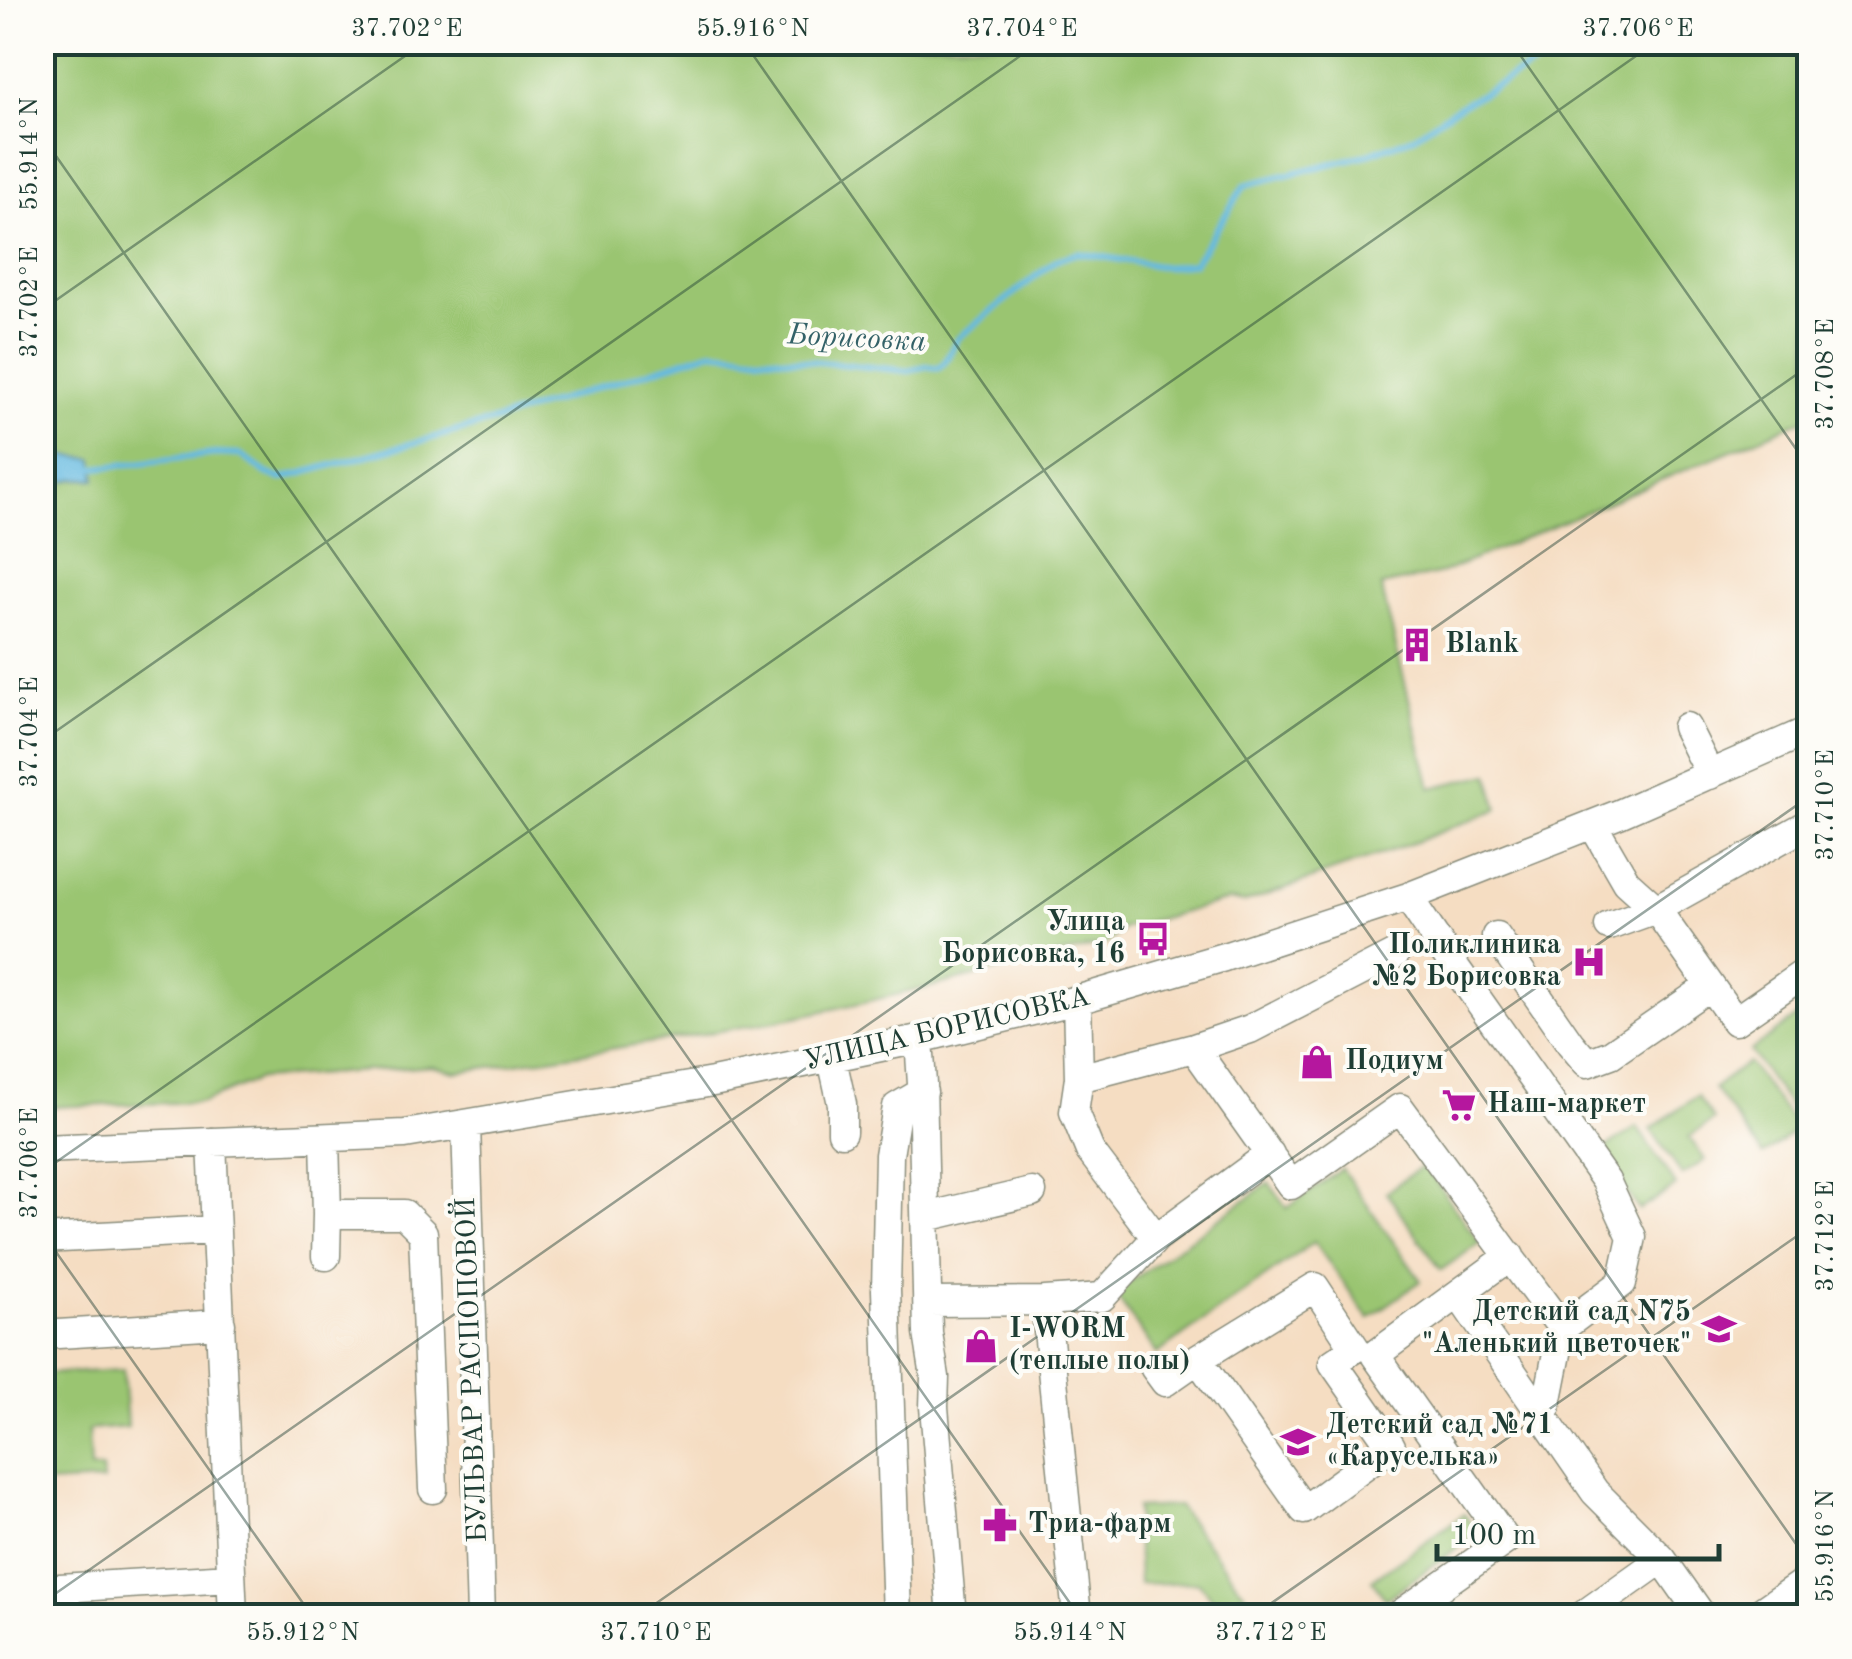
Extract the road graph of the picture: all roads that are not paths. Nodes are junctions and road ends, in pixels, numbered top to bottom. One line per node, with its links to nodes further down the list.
1 (1686, 726): 3 (street)
2 (1810, 730): 3 (street, УЛИЦА БОРИСОВКА)
3 (1710, 775): 5 (street, УЛИЦА БОРИСОВКА)
4 (1810, 823): 7 (street)
5 (1592, 825): 6 (street, УЛИЦА БОРИСОВКА); 7 (street)
6 (1408, 897): 13 (street, УЛИЦА БОРИСОВКА); 37 (street)
7 (1656, 909): 8 (street); 12 (street)
8 (1609, 926)
9 (1496, 936): 12 (street)
10 (1395, 954): 15 (street)
11 (1810, 968): 12 (street)
12 (1710, 986)
13 (1077, 1000): 14 (street, УЛИЦА БОРИСОВКА); 17 (street)
14 (918, 1039): 16 (street, УЛИЦА БОРИСОВКА); 18 (street)
15 (1194, 1048): 17 (street); 24 (street)
16 (832, 1058): 19 (street, УЛИЦА БОРИСОВКА); 20 (street)
17 (1080, 1078): 29 (street)
18 (922, 1092): 27 (street); 50 (street)
19 (466, 1124): 21 (street, УЛИЦА БОРИСОВКА); 49 (street, БУЛЬВАР РАСПОПОВОЙ)
20 (842, 1132)
21 (324, 1138): 22 (street, УЛИЦА БОРИСОВКА); 26 (street)
22 (212, 1142): 23 (street, УЛИЦА БОРИСОВКА); 28 (street)
23 (42, 1149)
24 (1270, 1154): 29 (street); 32 (street)
25 (1032, 1192): 27 (street)
26 (327, 1214): 31 (street); 42 (street)
27 (926, 1217): 35 (street)
28 (216, 1230): 30 (street); 36 (street)
29 (1156, 1238): 34 (street)
30 (42, 1239)
31 (326, 1256)
32 (1510, 1256): 33 (street); 37 (street)
33 (1459, 1295): 41 (street); 53 (street)
34 (1045, 1300): 35 (street); 52 (street)
35 (928, 1302): 51 (street)
36 (221, 1324): 38 (street); 44 (street)
37 (1562, 1328): 41 (street)
38 (42, 1335)
39 (1198, 1359): 39 (street); 40 (street)
40 (1154, 1367)
41 (1544, 1419): 43 (street)
42 (433, 1489)
43 (1662, 1560): 54 (street); 55 (street)
44 (231, 1578): 46 (street); 48 (street)
45 (1810, 1578): 47 (street)
46 (42, 1589)
47 (1769, 1613)
48 (234, 1616)
49 (481, 1616)
50 (897, 1616)
51 (952, 1616)
52 (1077, 1616)
53 (1398, 1616)
54 (1582, 1616)
55 (1702, 1616)

